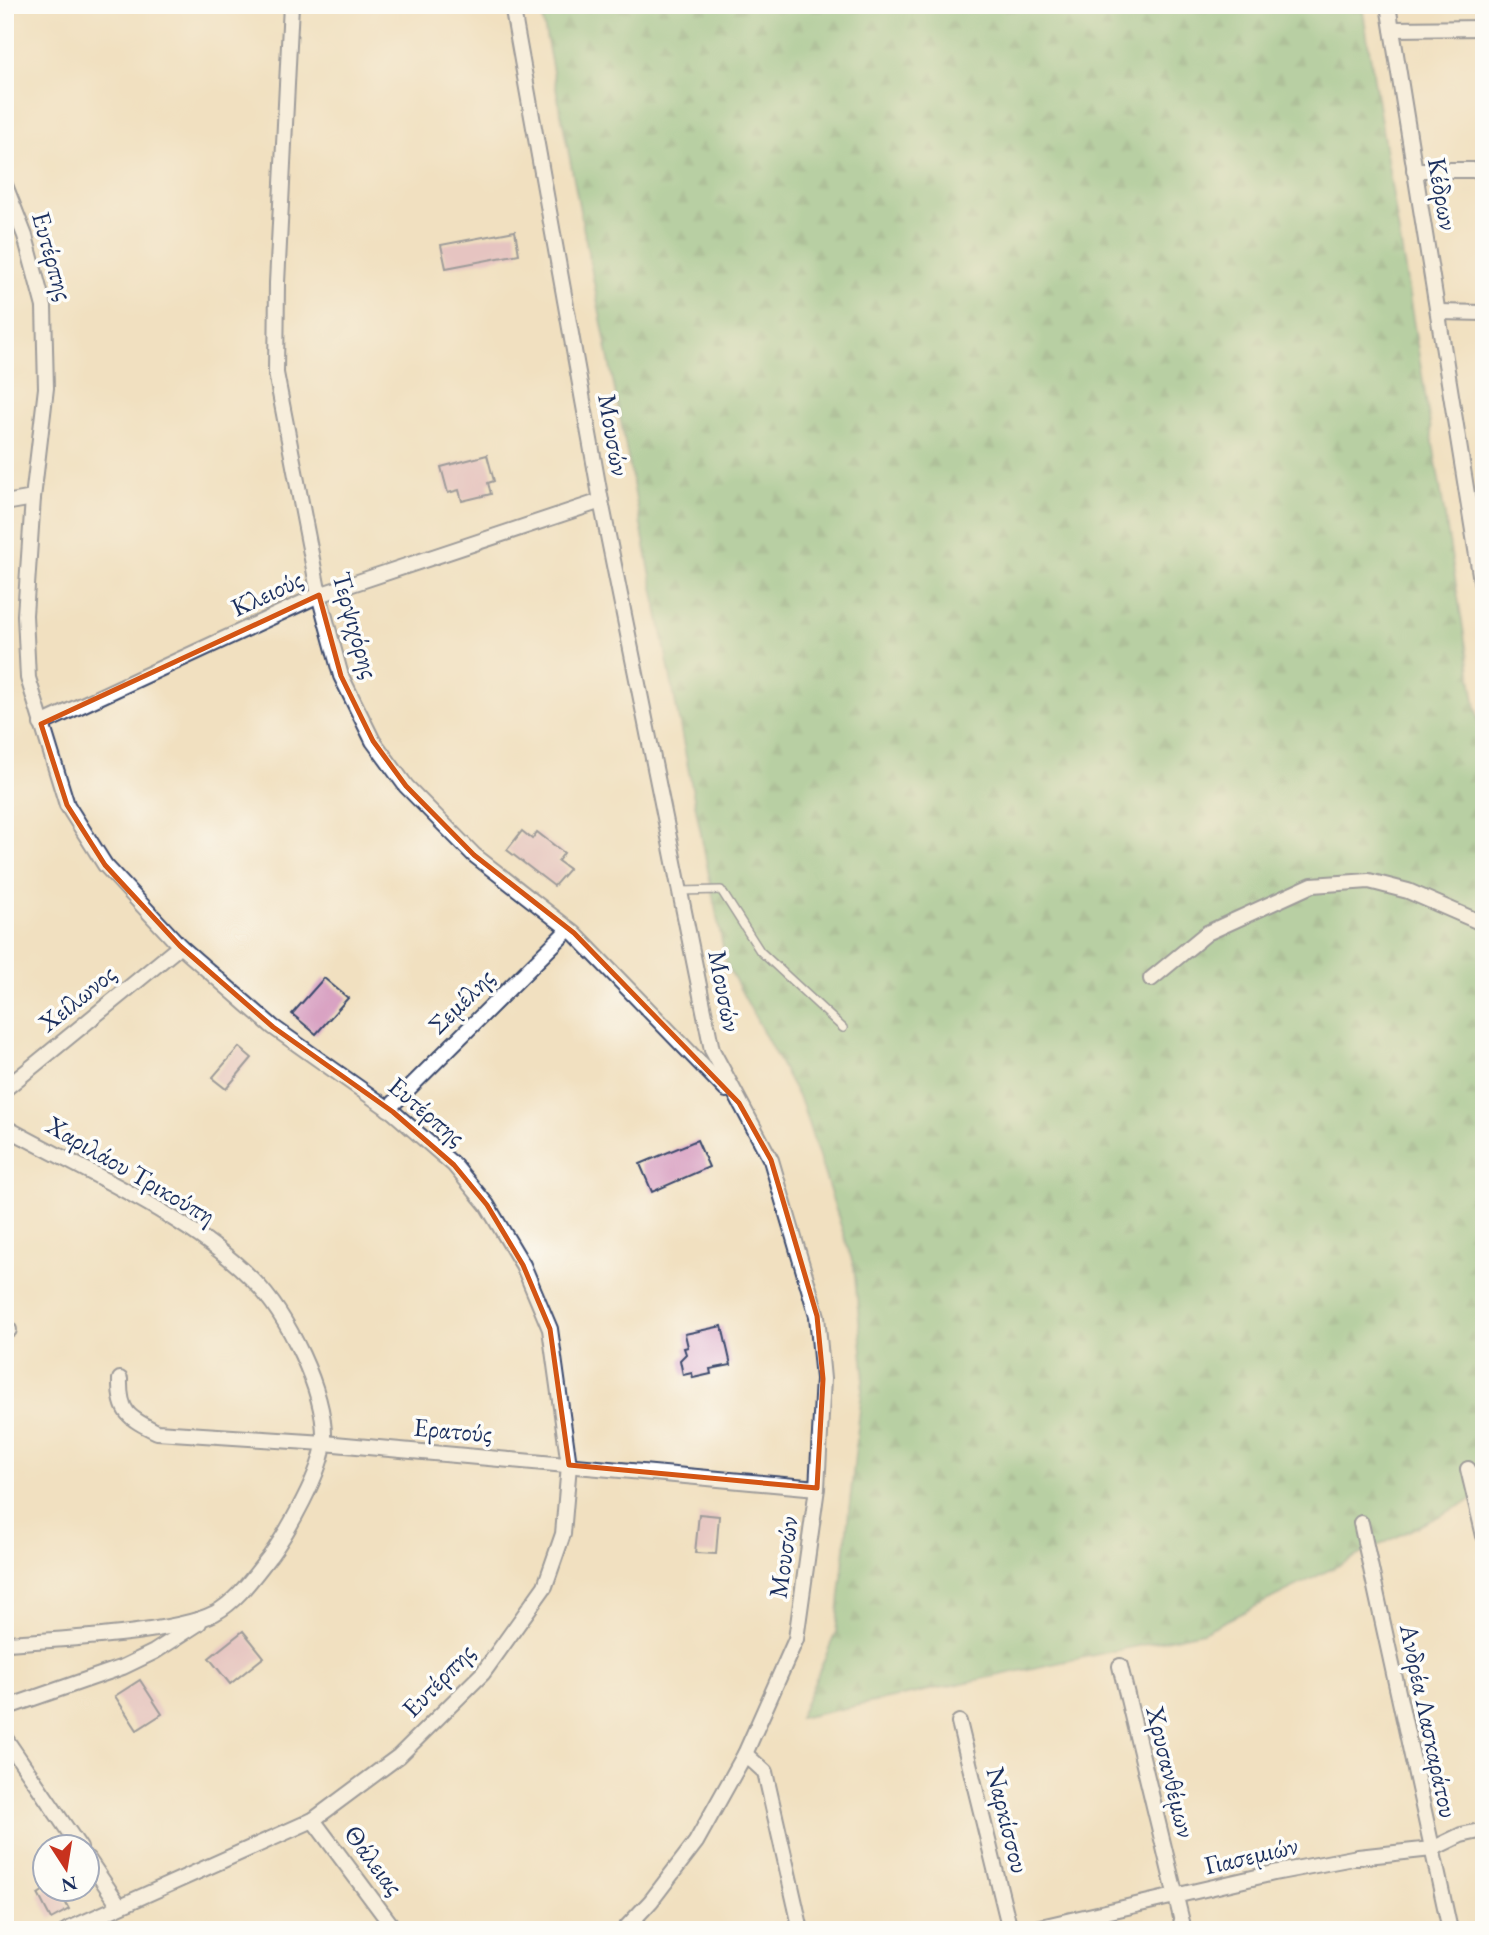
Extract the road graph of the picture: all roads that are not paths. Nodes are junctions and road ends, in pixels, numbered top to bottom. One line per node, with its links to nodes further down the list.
1 (290, 5): 14 (street, Τερψιχόρης)
2 (512, 5): 12 (street, Μουσών)
3 (1388, 5): 5 (street, Κέδρων)
4 (1484, 28): 5 (street)
5 (1392, 29): 6 (street, Κέδρων)
6 (1414, 170): 7 (street); 9 (street, Κέδρων)
7 (1484, 170)
8 (5, 185): 11 (street, Ευτέρπης)
9 (1439, 312): 10 (street); 15 (street, Κέδρων)
10 (1484, 313)
11 (33, 498): 13 (street); 16 (street, Ευτέρπης)
12 (601, 501): 14 (street, Κλειούς); 17 (street, Μουσών)
13 (5, 503)
14 (319, 596): 16 (street, Κλειούς); 19 (street, Τερψιχόρης)
15 (1484, 599)
16 (41, 724): 20 (street, Ευτέρπης)
17 (680, 891): 22 (lane); 23 (street, Μουσών)
18 (1484, 923): 21 (street)
19 (569, 929): 24 (street, Τερψιχόρης); 27 (street, Σεμέλης)
20 (180, 946): 25 (street, Χείλωνος); 27 (street, Ευτέρπης)
21 (1151, 979)
22 (844, 1028)
23 (712, 1050): 24 (street); 26 (street, Μουσών)
24 (696, 1057): 26 (street, Τερψιχόρης)
25 (5, 1089)
26 (739, 1103): 33 (street, Μουσών)
27 (388, 1109): 31 (street, Ευτέρπης)
28 (5, 1127): 30 (street, Χαριλάου Τρικούπη)
29 (120, 1379): 30 (street, Ερατούς)
30 (324, 1443): 31 (street, Ερατούς); 36 (street, Χαριλάου Τρικούπη)
31 (569, 1465): 33 (street, Ερατούς); 43 (street, Ευτέρπης)
32 (1468, 1469): 35 (street)
33 (817, 1488): 42 (street, Μουσών)
34 (1361, 1523): 46 (street, Ανδρέα Λασκαράτου)
35 (1484, 1536)
36 (212, 1614): 37 (street, Χαριλάου Τρικούπη); 39 (street)
37 (5, 1643)
38 (1120, 1666): 48 (street, Χρυσανθέμων)
39 (5, 1708)
40 (959, 1722): 54 (street, Ναρκίσσου)
41 (5, 1738): 45 (street)
42 (745, 1754): 52 (street, Μουσών); 53 (street)
43 (313, 1820): 49 (street, Ευτέρπης); 51 (street, Θάλειας)
44 (1484, 1829): 46 (street, Γιασεμιών)
45 (71, 1834)
46 (1432, 1849): 48 (street, Γιασεμιών); 57 (street, Ανδρέα Λασκαράτου)
47 (102, 1880): 49 (street)
48 (1177, 1897): 55 (street, Γιασεμιών); 56 (street, Χρυσανθέμων)
49 (119, 1905): 50 (street, Ευτέρπης)
50 (67, 1930)
51 (396, 1930)
52 (624, 1930)
53 (802, 1930)
54 (1010, 1930)
55 (1028, 1930)
56 (1184, 1930)
57 (1450, 1930)

